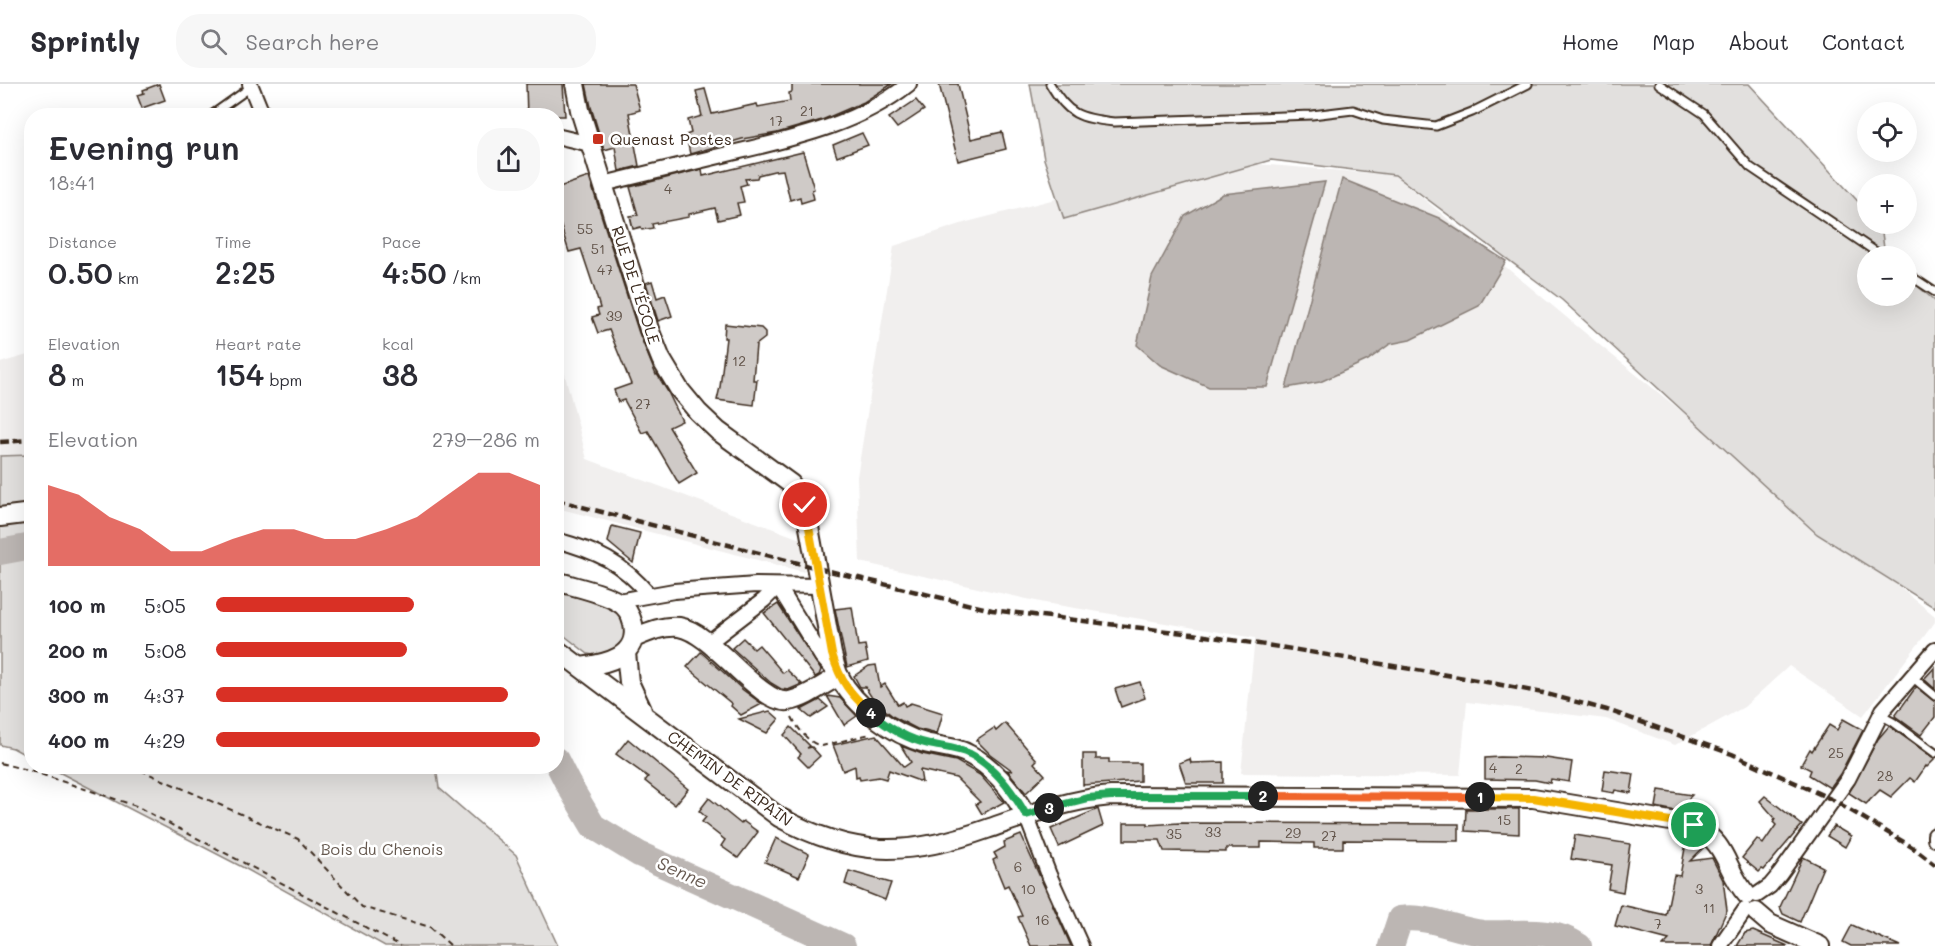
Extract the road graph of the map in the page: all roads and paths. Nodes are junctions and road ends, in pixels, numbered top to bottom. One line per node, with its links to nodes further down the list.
1 (575, 84): 10 (street, RUE DE L'ÉCOLE)
2 (909, 84): 11 (street)
3 (1050, 84): 4 (lane)
4 (1528, 84)
5 (1659, 84): 12 (lane)
6 (251, 85): 7 (lane); 8 (street)
7 (221, 108)
8 (260, 108)
9 (564, 138): 10 (street)
10 (591, 144): 11 (street, RUE DE L'ÉCOLE)
11 (603, 184): 20 (street, RUE DE L'ÉCOLE)
12 (1867, 246)
13 (1917, 280): 14 (lane)
14 (1935, 291)
15 (24, 514): 16 (street)
16 (0, 517)
17 (564, 543): 21 (street)
18 (564, 584): 22 (street)
19 (778, 586): 20 (street); 21 (street); 23 (street); 28 (street)
20 (821, 586): 28 (street, RUE DE L'ÉCOLE)
21 (649, 595): 22 (street)
22 (618, 601): 24 (street, CHEMIN DE RIPAIN)
23 (708, 643): 24 (street); 31 (street)
24 (630, 645): 27 (street); 33 (street, CHEMIN DE RIPAIN)
25 (1935, 650): 29 (street)
26 (564, 655): 27 (street, CHEMIN DE RIPAIN)
27 (581, 667): 33 (street, CHEMIN DE RIPAIN)
28 (839, 676): 31 (street); 34 (street)
29 (1911, 676): 30 (lane); 32 (street)
30 (1935, 696)
31 (785, 701): 34 (path)
32 (1880, 716): 35 (lane); 41 (street)
33 (646, 717): 40 (street, CHEMIN DE RIPAIN)
34 (891, 728): 40 (street)
35 (1935, 753)
36 (0, 763): 37 (path)
37 (24, 769)
38 (40, 774): 42 (path)
39 (149, 774): 43 (path)
40 (1026, 815): 41 (street, CHEMIN DE RIPAIN); 44 (street)
41 (1751, 903): 45 (street); 46 (street)
42 (401, 946)
43 (451, 946)
44 (1081, 946)
45 (1720, 946)
46 (1820, 946)

